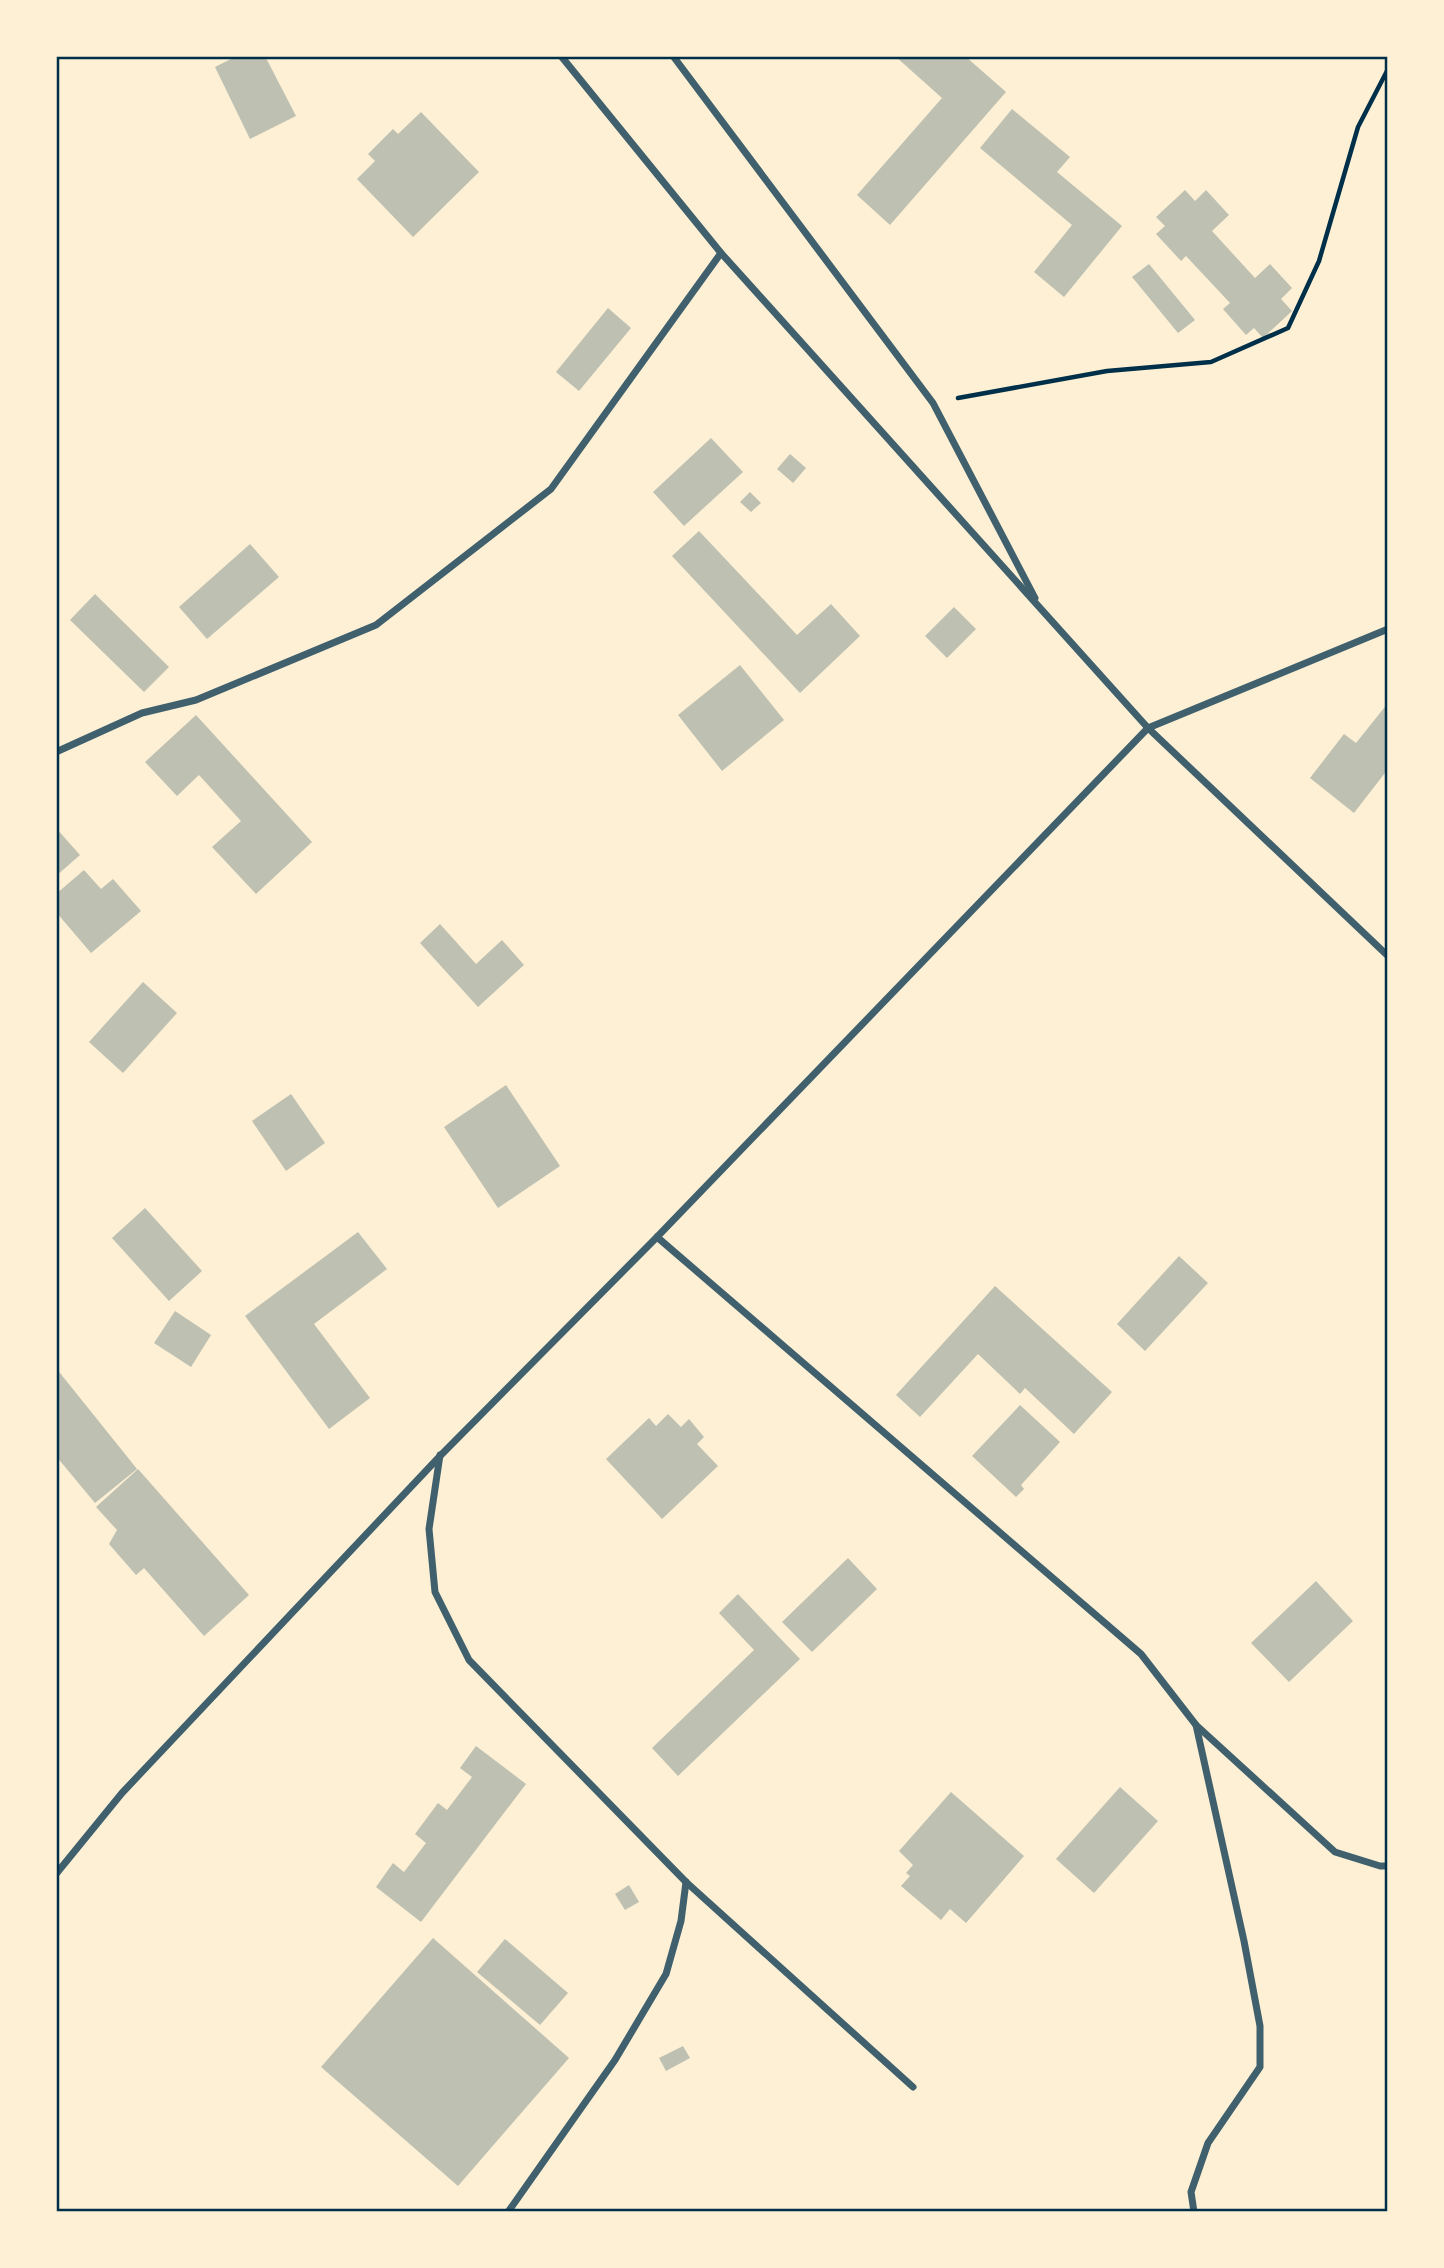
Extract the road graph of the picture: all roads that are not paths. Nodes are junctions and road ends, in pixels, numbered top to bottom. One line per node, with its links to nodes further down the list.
1 (561, 56): 3 (street)
2 (673, 56): 4 (street)
3 (722, 253): 4 (street); 7 (street)
4 (1040, 608): 6 (street)
5 (1388, 629): 6 (street)
6 (1148, 728): 8 (street); 9 (street)
7 (56, 752)
8 (1388, 956)
9 (657, 1237): 10 (street); 11 (street)
10 (440, 1455): 13 (street); 14 (street)
11 (1196, 1725): 12 (street); 17 (street)
12 (1388, 1866)
13 (56, 1874)
14 (686, 1882): 15 (street); 16 (street)
15 (914, 2087)
16 (508, 2212)
17 (1194, 2212)

